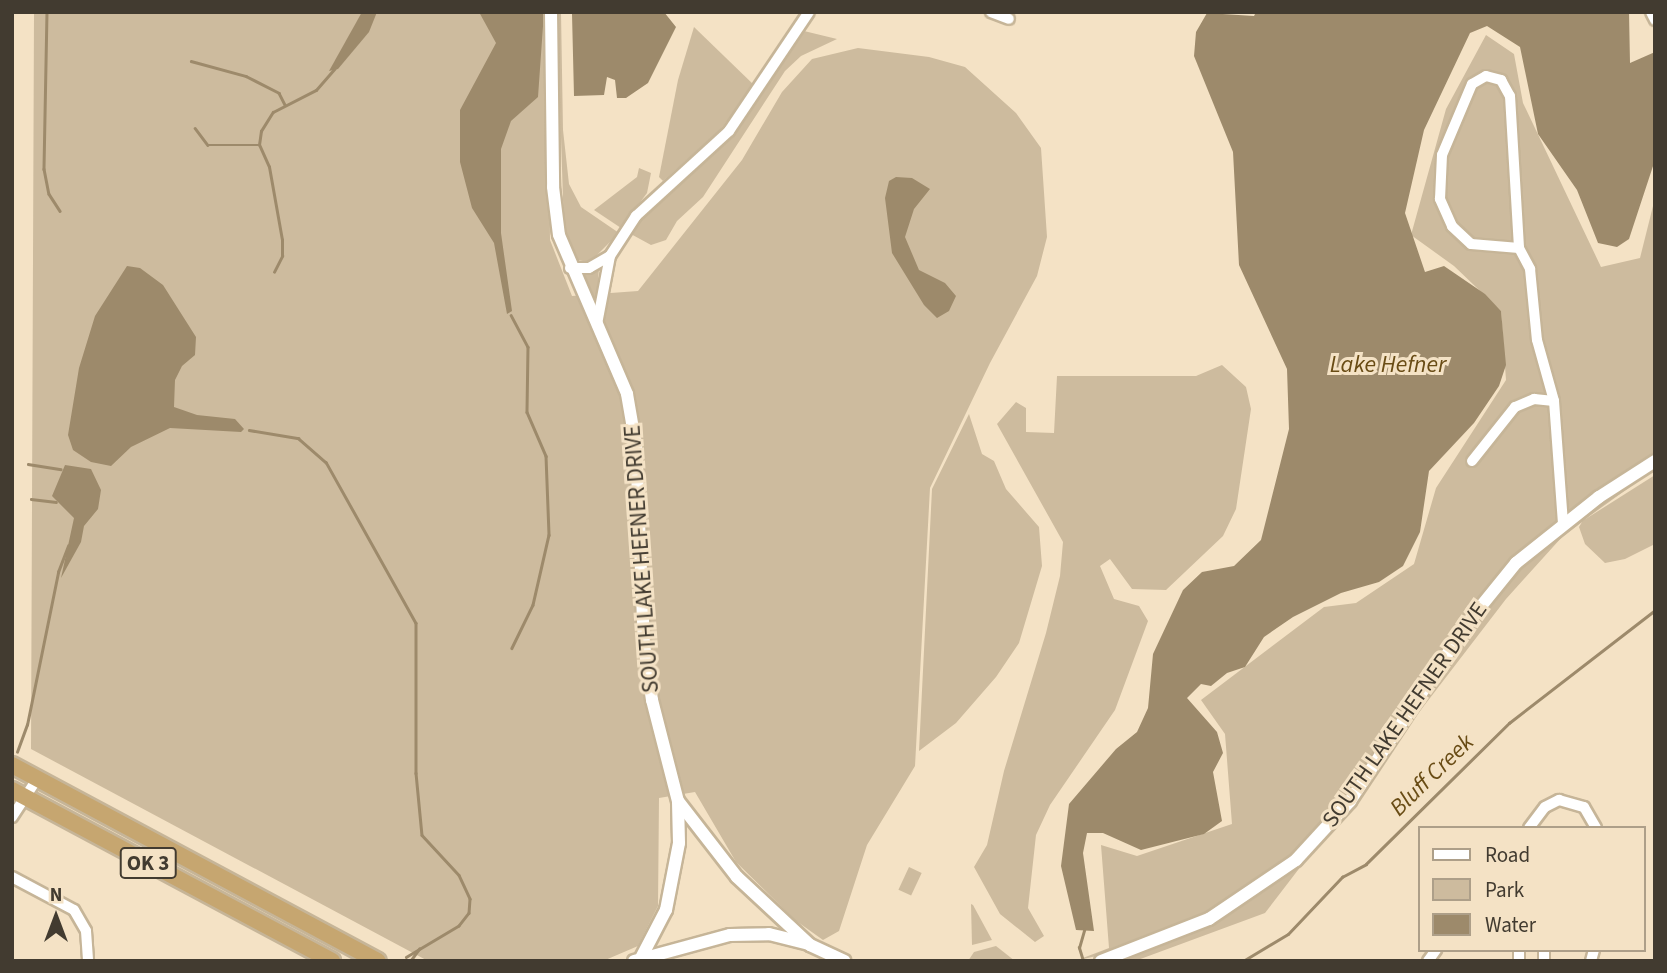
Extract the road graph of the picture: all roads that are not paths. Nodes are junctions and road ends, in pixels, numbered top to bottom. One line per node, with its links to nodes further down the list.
1 (551, 12): 9 (street, SOUTH LAKE HEFNER DRIVE)
2 (810, 12): 8 (street)
3 (991, 12): 5 (street)
4 (1651, 12): 6 (street)
5 (1009, 19)
6 (1655, 20)
7 (1519, 248): 7 (street); 11 (street)
8 (610, 256): 9 (street); 10 (street)
9 (570, 268): 10 (street, SOUTH LAKE HEFNER DRIVE)
10 (597, 325): 18 (street, SOUTH LAKE HEFNER DRIVE)
11 (1554, 401): 12 (street); 14 (street)
12 (1472, 461)
13 (1655, 461): 14 (street, SOUTH LAKE HEFNER DRIVE)
14 (1563, 525): 31 (street, SOUTH LAKE HEFNER DRIVE)
15 (12, 765): 16 (highway, OK 3)
16 (37, 779): 17 (street); 23 (highway, OK 3)
17 (19, 794): 19 (street); 24 (highway, OK 3)
18 (678, 801): 25 (street, SOUTH LAKE HEFNER DRIVE); 26 (street)
19 (12, 817)
20 (1531, 826): 21 (street)
21 (1595, 826)
22 (12, 877): 27 (street)
23 (280, 908): 24 (highway); 29 (highway, OK 3)
24 (270, 928): 28 (highway, OK 3)
25 (810, 944): 26 (street); 30 (street, SOUTH LAKE HEFNER DRIVE)
26 (638, 960)
27 (88, 961)
28 (331, 961)
29 (378, 961)
30 (844, 961)
31 (1101, 961)

